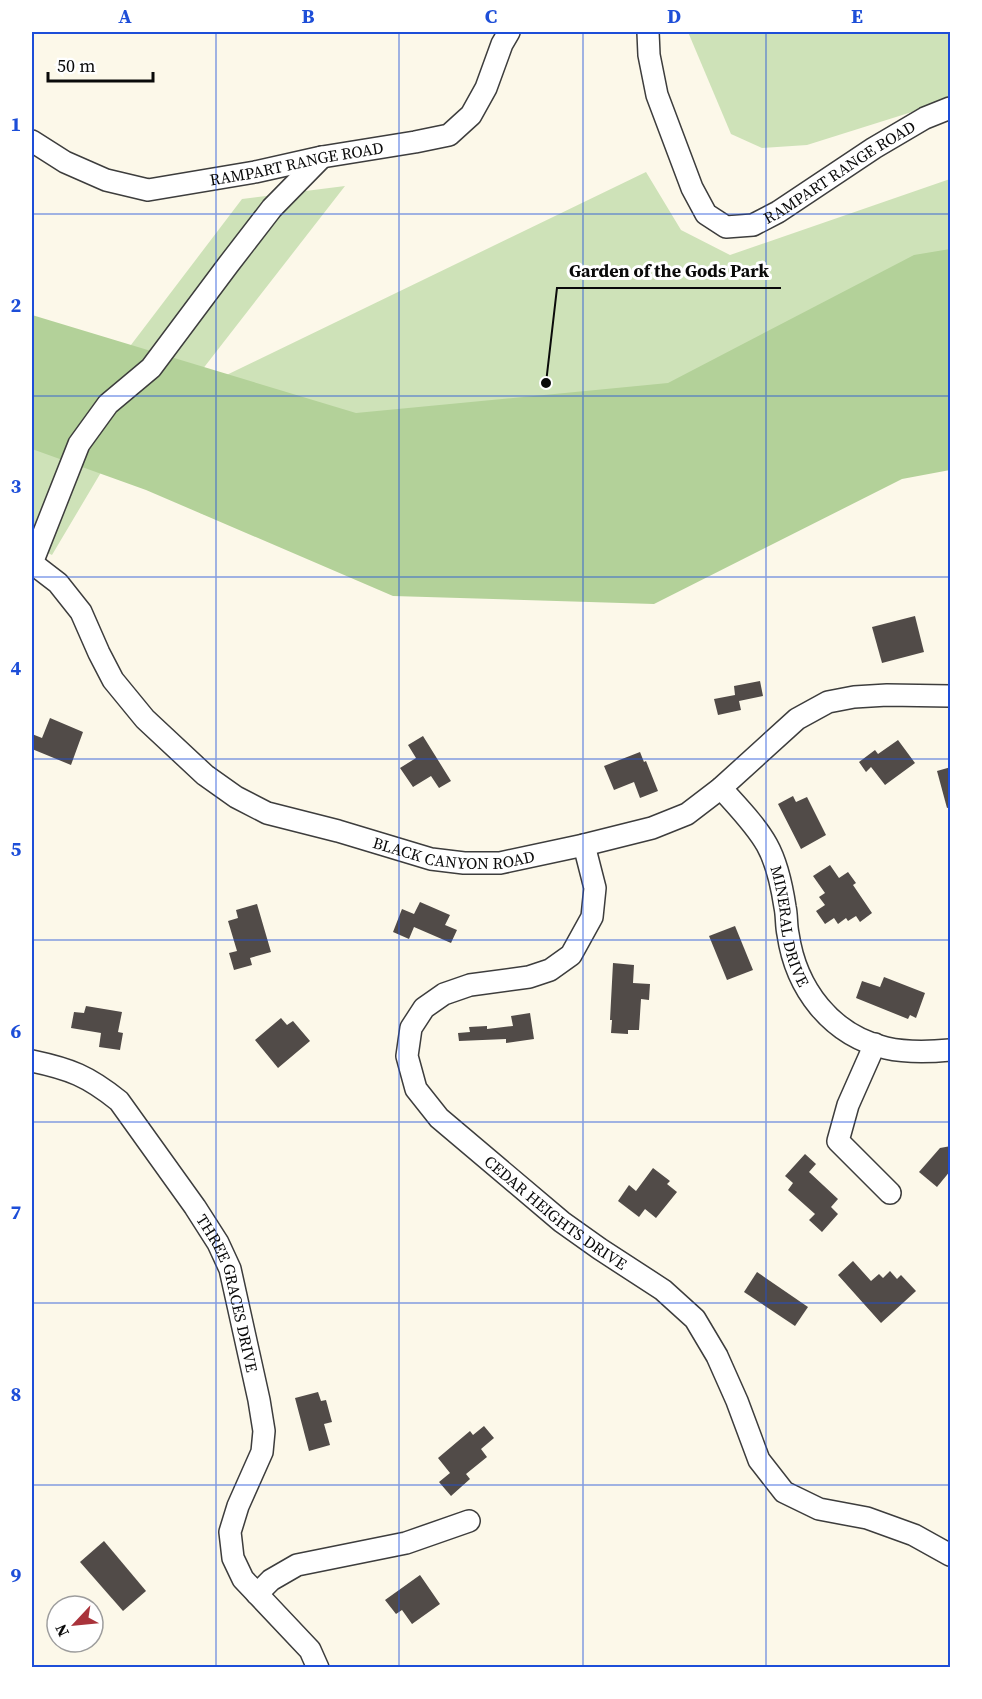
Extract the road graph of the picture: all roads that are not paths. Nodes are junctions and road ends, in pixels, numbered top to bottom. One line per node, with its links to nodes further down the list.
1 (509, 32): 5 (street, RAMPART RANGE ROAD)
2 (648, 32): 3 (street, RAMPART RANGE ROAD)
3 (951, 108)
4 (32, 141): 5 (street, RAMPART RANGE ROAD)
5 (322, 157): 6 (street)
6 (32, 563): 9 (street, BLACK CANYON ROAD)
7 (951, 696): 8 (street, BLACK CANYON ROAD)
8 (721, 788): 9 (street, BLACK CANYON ROAD); 10 (street, MINERAL DRIVE)
9 (584, 845): 15 (street, CEDAR HEIGHTS DRIVE)
10 (875, 1044): 11 (street, MINERAL DRIVE); 13 (street)
11 (951, 1050)
12 (32, 1062): 16 (street, THREE GRACES DRIVE)
13 (890, 1193)
14 (469, 1521): 16 (street)
15 (951, 1555)
16 (257, 1594): 17 (street, THREE GRACES DRIVE)
17 (318, 1668)

